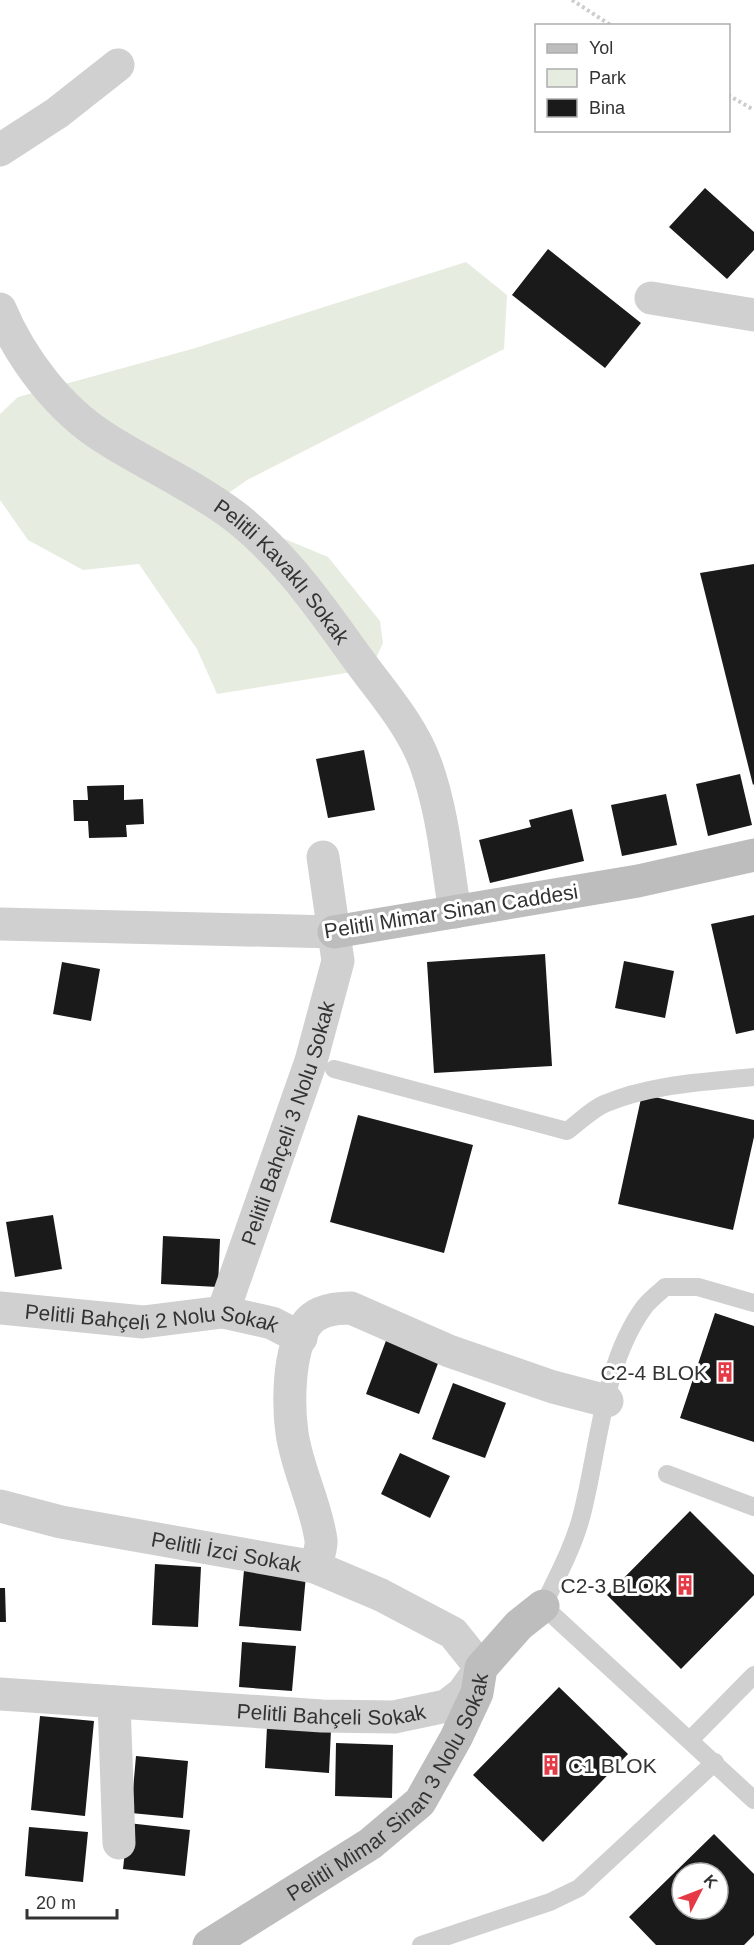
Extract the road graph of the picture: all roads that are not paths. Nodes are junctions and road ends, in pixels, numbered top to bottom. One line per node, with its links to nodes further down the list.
1 (118, 65): 2 (street)
2 (0, 150)
3 (651, 298): 5 (street)
4 (0, 309): 8 (street, Pelitli Kavaklı Sokak)
5 (754, 315)
6 (754, 855): 8 (street, Pelitli Mimar Sinan Caddesi)
7 (323, 857): 10 (street, Pelitli Bahçeli 3 Nolu Sokak)
8 (455, 912): 10 (street, Pelitli Mimar Sinan Caddesi)
9 (0, 924): 10 (street, Pelitli Mimar Sinan Caddesi)
10 (334, 932): 15 (street, Pelitli Bahçeli 3 Nolu Sokak)
11 (333, 1069): 12 (lane)
12 (754, 1077)
13 (754, 1303): 17 (lane)
14 (0, 1308): 15 (street, Pelitli Bahçeli 2 Nolu Sokak)
15 (223, 1312): 16 (street, Pelitli Bahçeli 2 Nolu Sokak)
16 (301, 1338): 17 (street, Pelitli İzci Sokak); 21 (street, Pelitli İzci Sokak)
17 (607, 1401): 22 (lane)
18 (667, 1474): 20 (lane)
19 (0, 1506): 21 (street, Pelitli İzci Sokak)
20 (754, 1507)
21 (315, 1567): 23 (street)
22 (543, 1606): 23 (street, Pelitli Mimar Sinan 3 Nolu Sokak); 27 (lane)
23 (481, 1668): 26 (street, Pelitli Bahçeli Sokak); 31 (street, Pelitli Mimar Sinan 3 Nolu Sokak)
24 (754, 1674): 27 (lane)
25 (0, 1694): 26 (street, Pelitli Bahçeli Sokak)
26 (114, 1702): 30 (street)
27 (690, 1740): 28 (lane)
28 (715, 1762): 29 (lane); 32 (lane)
29 (754, 1800)
30 (118, 1844)
31 (209, 1945)
32 (421, 1945)

